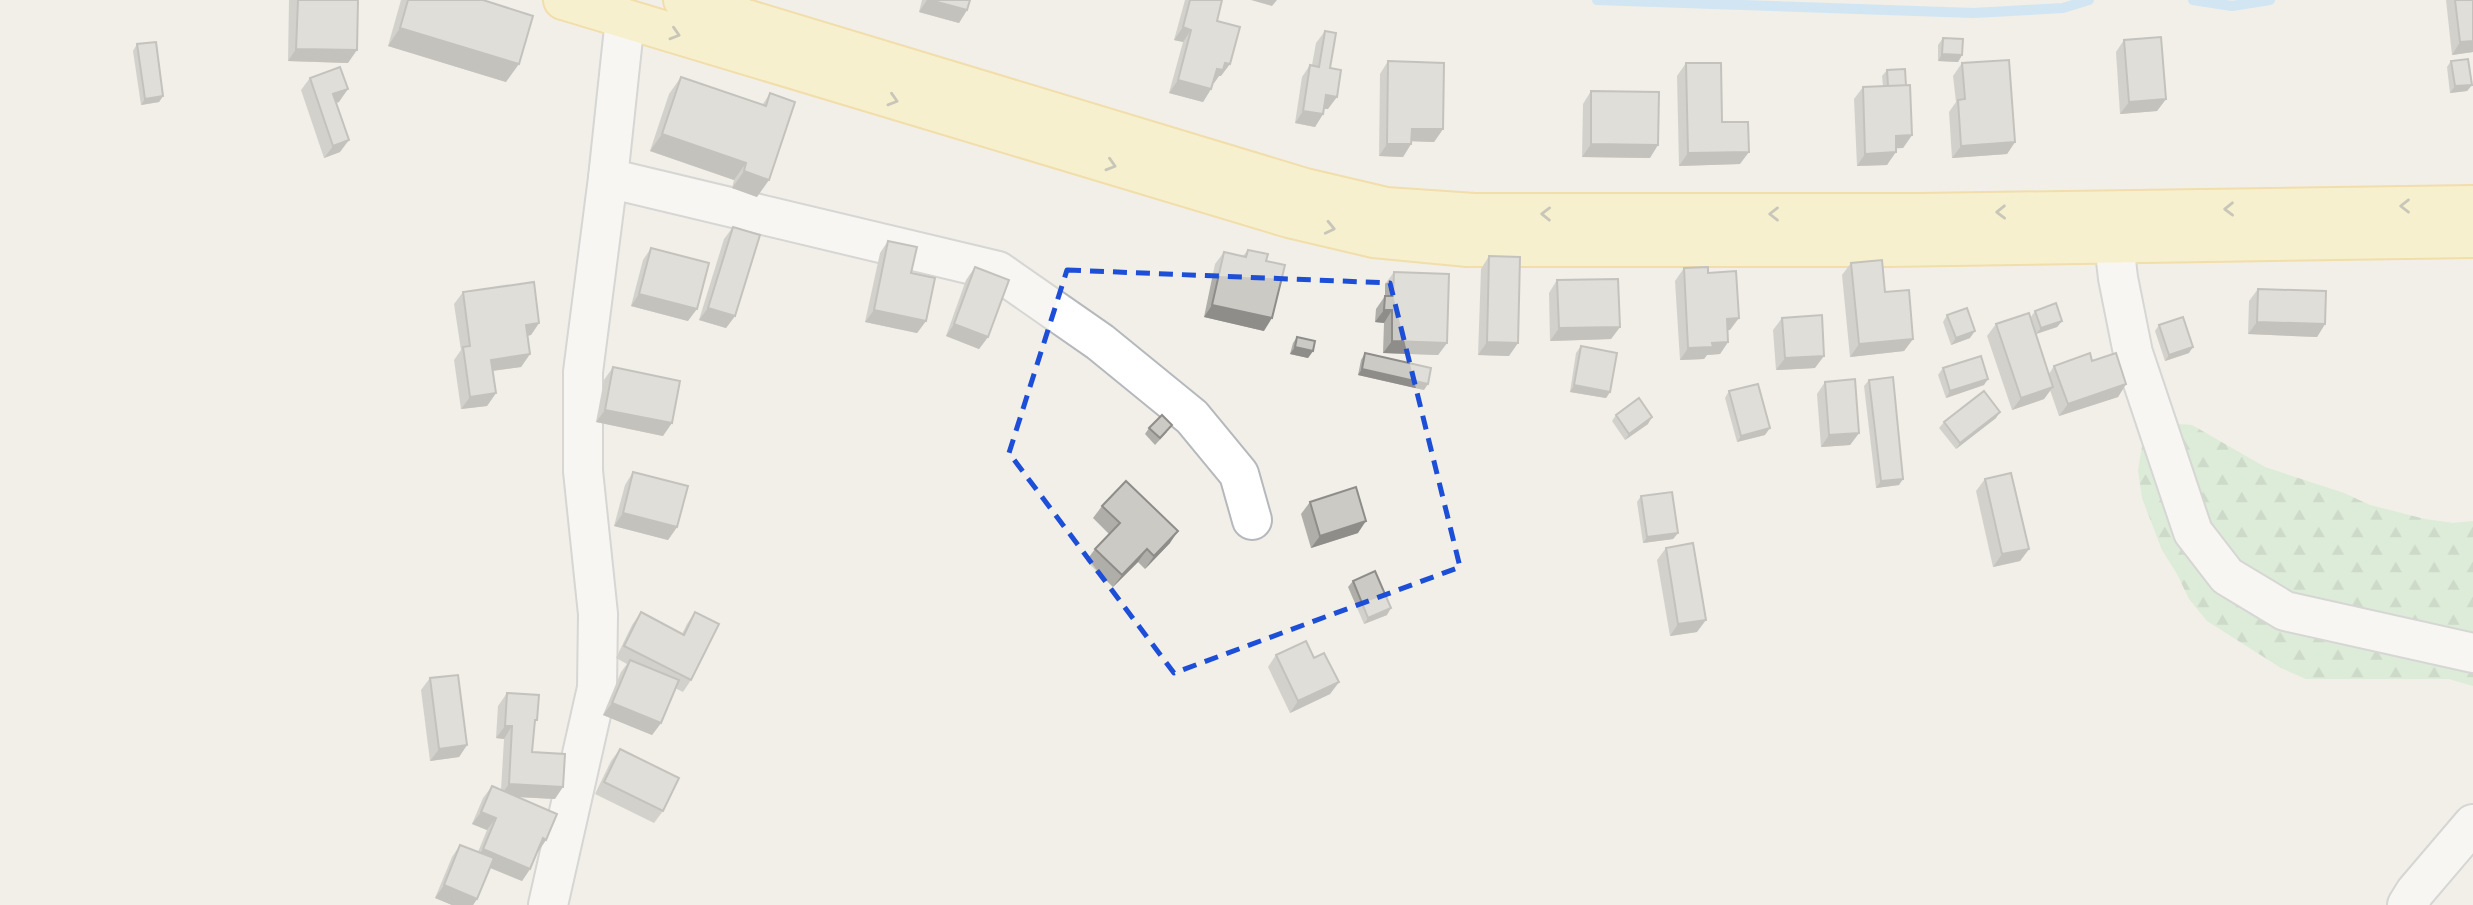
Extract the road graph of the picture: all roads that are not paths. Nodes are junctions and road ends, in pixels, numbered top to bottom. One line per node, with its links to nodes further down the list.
1 (563, 0): 3 (main road)
2 (683, 0): 5 (main road, one-way to 2)
3 (625, 19): 4 (street); 7 (main road, one-way to 7)
4 (608, 178): 8 (street); 11 (street)
5 (2473, 205)
6 (2473, 238): 7 (main road)
7 (2114, 243): 9 (street)
8 (1252, 520)
9 (2473, 653)
10 (2473, 824): 12 (street)
11 (548, 905)
12 (2407, 905)

